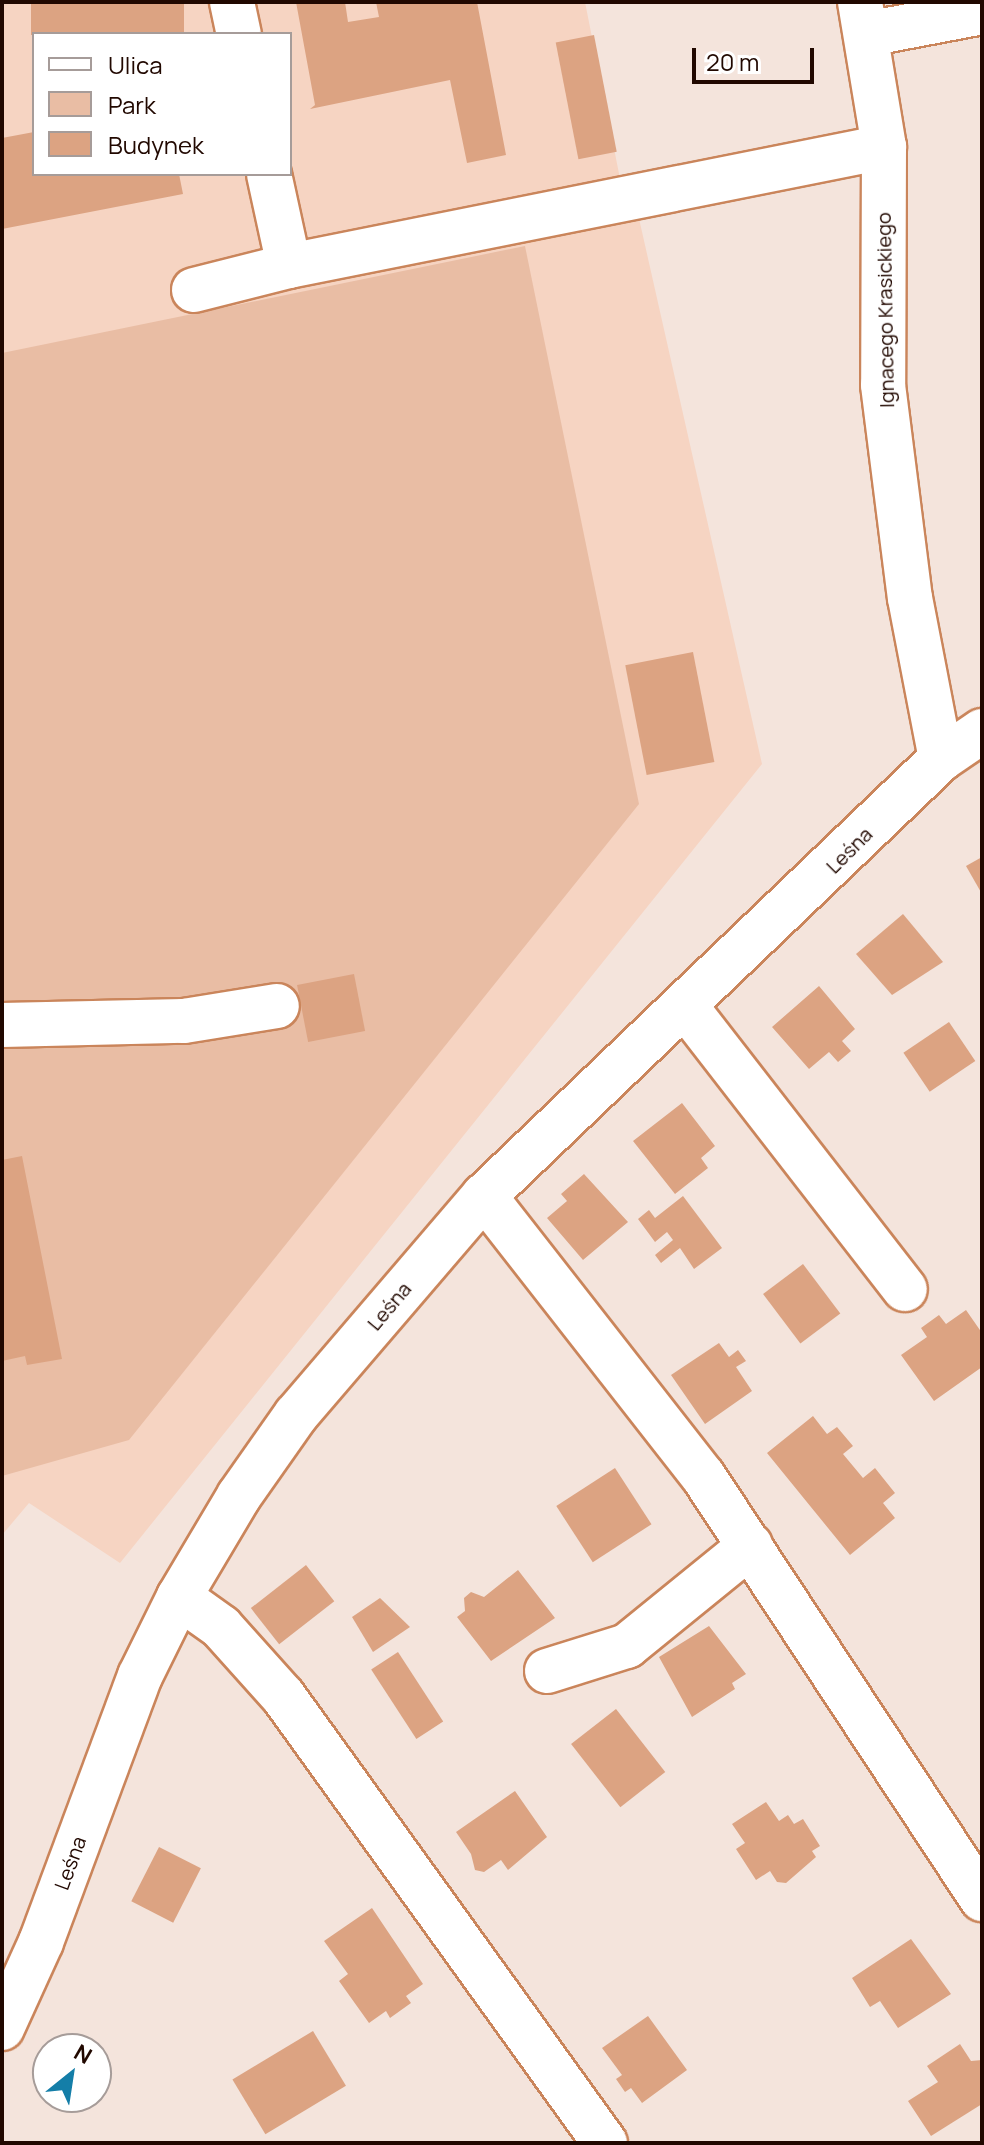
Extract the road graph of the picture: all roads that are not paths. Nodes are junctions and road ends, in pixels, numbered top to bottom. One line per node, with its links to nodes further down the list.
1 (232, 2): 4 (street)
2 (982, 12): 3 (street)
3 (863, 18): 5 (street, Ignacego Krasickiego)
4 (239, 32)
5 (884, 147): 7 (street); 10 (street, Ignacego Krasickiego)
6 (269, 176): 7 (street)
7 (289, 266): 8 (street)
8 (194, 290)
9 (982, 731): 10 (street, Leśna)
10 (941, 759): 12 (street, Leśna)
11 (277, 1006): 13 (street)
12 (686, 1007): 14 (street, Leśna); 15 (street)
13 (2, 1025)
14 (484, 1196): 16 (street); 17 (street, Leśna)
15 (905, 1289)
16 (750, 1546): 18 (street); 19 (street)
17 (179, 1597): 20 (street, Leśna); 21 (street)
18 (547, 1671)
19 (982, 1899)
20 (2, 2028)
21 (605, 2143)

